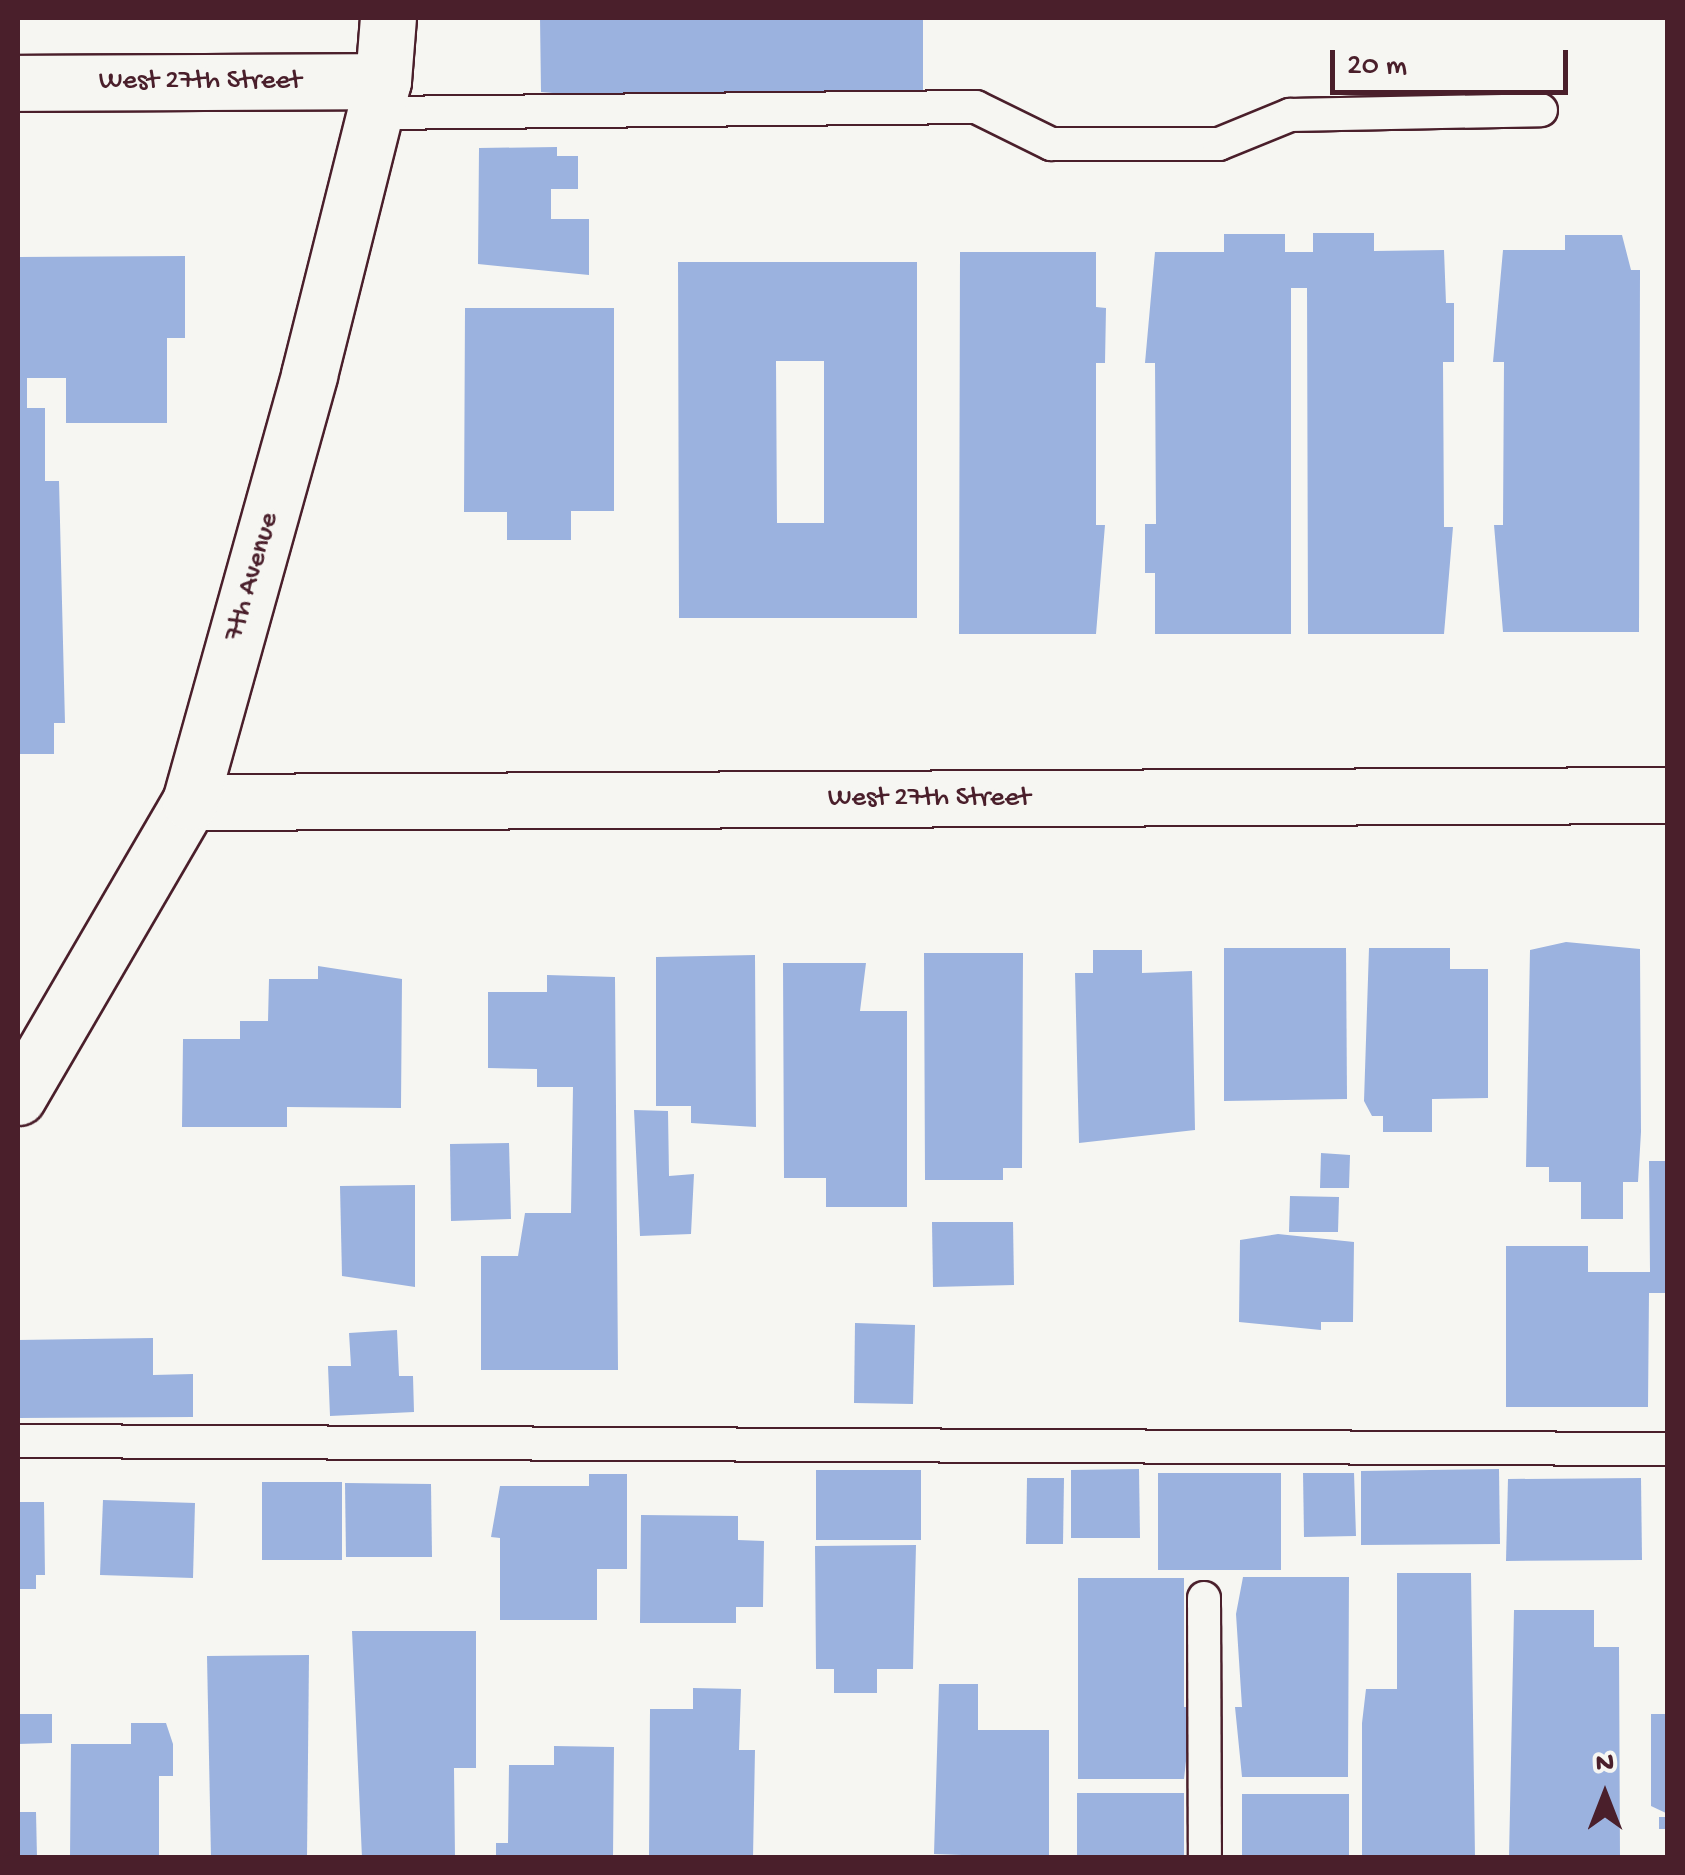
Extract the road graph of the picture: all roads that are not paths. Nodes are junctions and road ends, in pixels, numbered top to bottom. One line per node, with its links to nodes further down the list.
1 (388, 18): 3 (street, 7th Avenue)
2 (18, 83): 3 (street, West 27th Street)
3 (379, 97): 4 (lane); 6 (street, 7th Avenue)
4 (1541, 110)
5 (1668, 794): 6 (street, West 27th Street)
6 (190, 802): 7 (street, 7th Avenue)
7 (18, 1098)
8 (18, 1440): 9 (lane)
9 (1668, 1449)
10 (1204, 1598): 11 (lane)
11 (1205, 1858)

